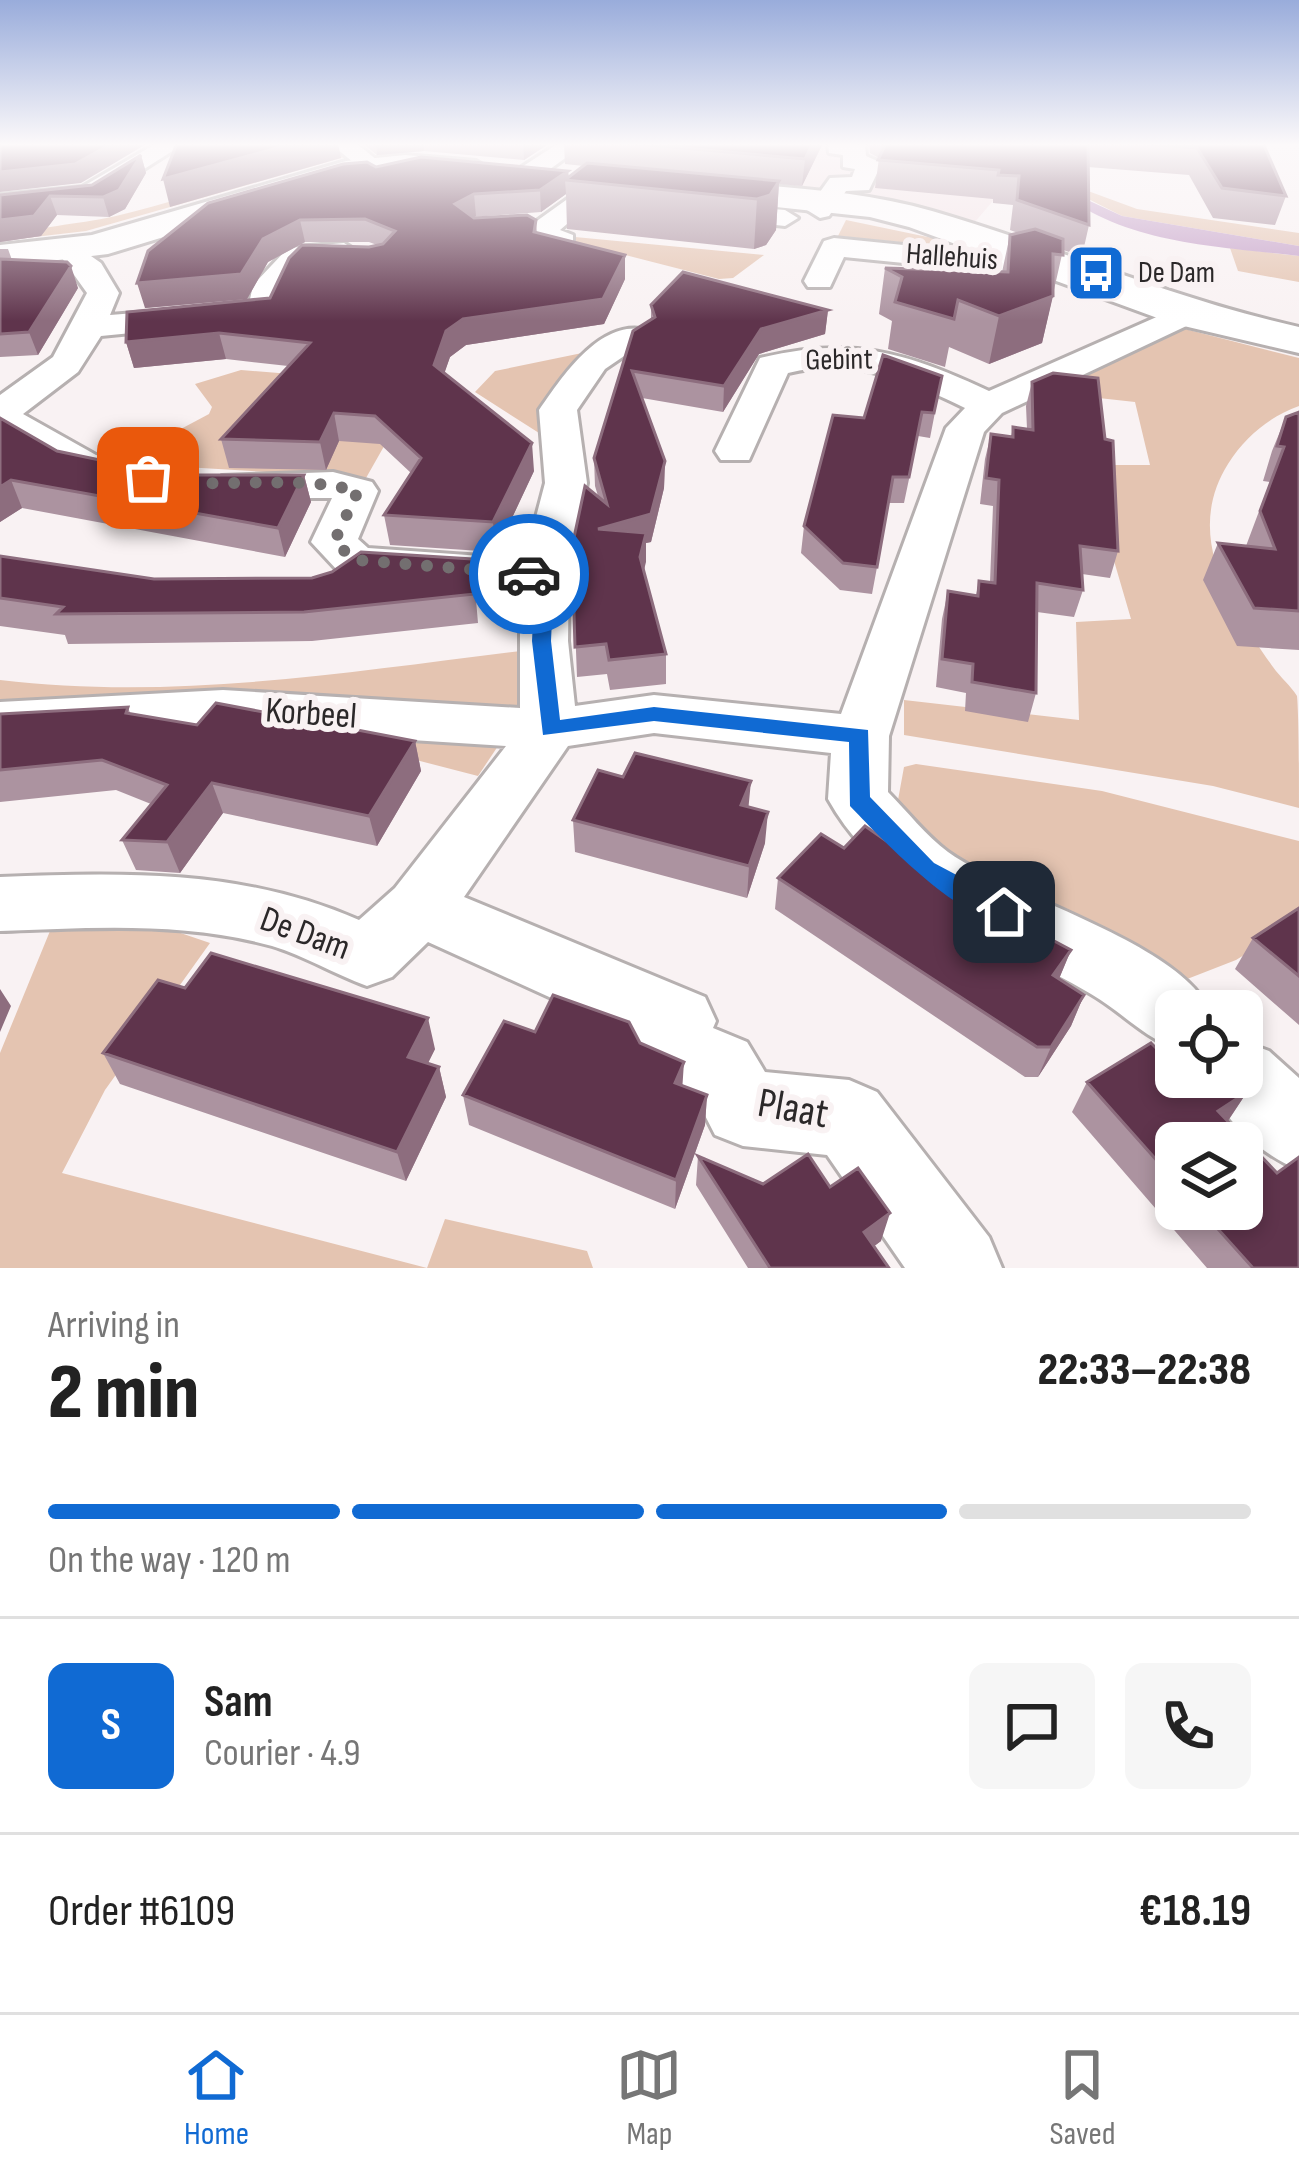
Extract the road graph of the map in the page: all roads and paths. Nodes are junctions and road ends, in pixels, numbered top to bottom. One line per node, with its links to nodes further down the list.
1 (263, 202): 9 (street)
2 (589, 202): 8 (street)
3 (752, 202): 5 (street)
4 (825, 202): 5 (street)
5 (822, 206): 11 (street)
6 (672, 207): 7 (street)
7 (785, 218)
8 (543, 230)
9 (71, 251): 10 (street); 15 (street)
10 (0, 256)
11 (1034, 256): 13 (street, Hallehuis); 14 (street)
12 (380, 257): 15 (street)
13 (819, 281)
14 (1186, 314): 17 (street); 18 (street)
15 (89, 327): 19 (street)
16 (634, 337): 21 (street)
17 (1299, 340)
18 (989, 405): 20 (street, Gebint); 24 (street)
19 (0, 414): 21 (street)
20 (735, 451)
21 (545, 575): 23 (street)
22 (0, 721): 23 (street, Korbeel)
23 (550, 729): 24 (street); 26 (street, De Dam)
24 (861, 736): 27 (street)
25 (0, 904): 26 (street, De Dam)
26 (419, 908): 30 (street, Plaat)
27 (1155, 1000)
28 (1263, 1097): 29 (street)
29 (1299, 1131)
30 (958, 1268)

